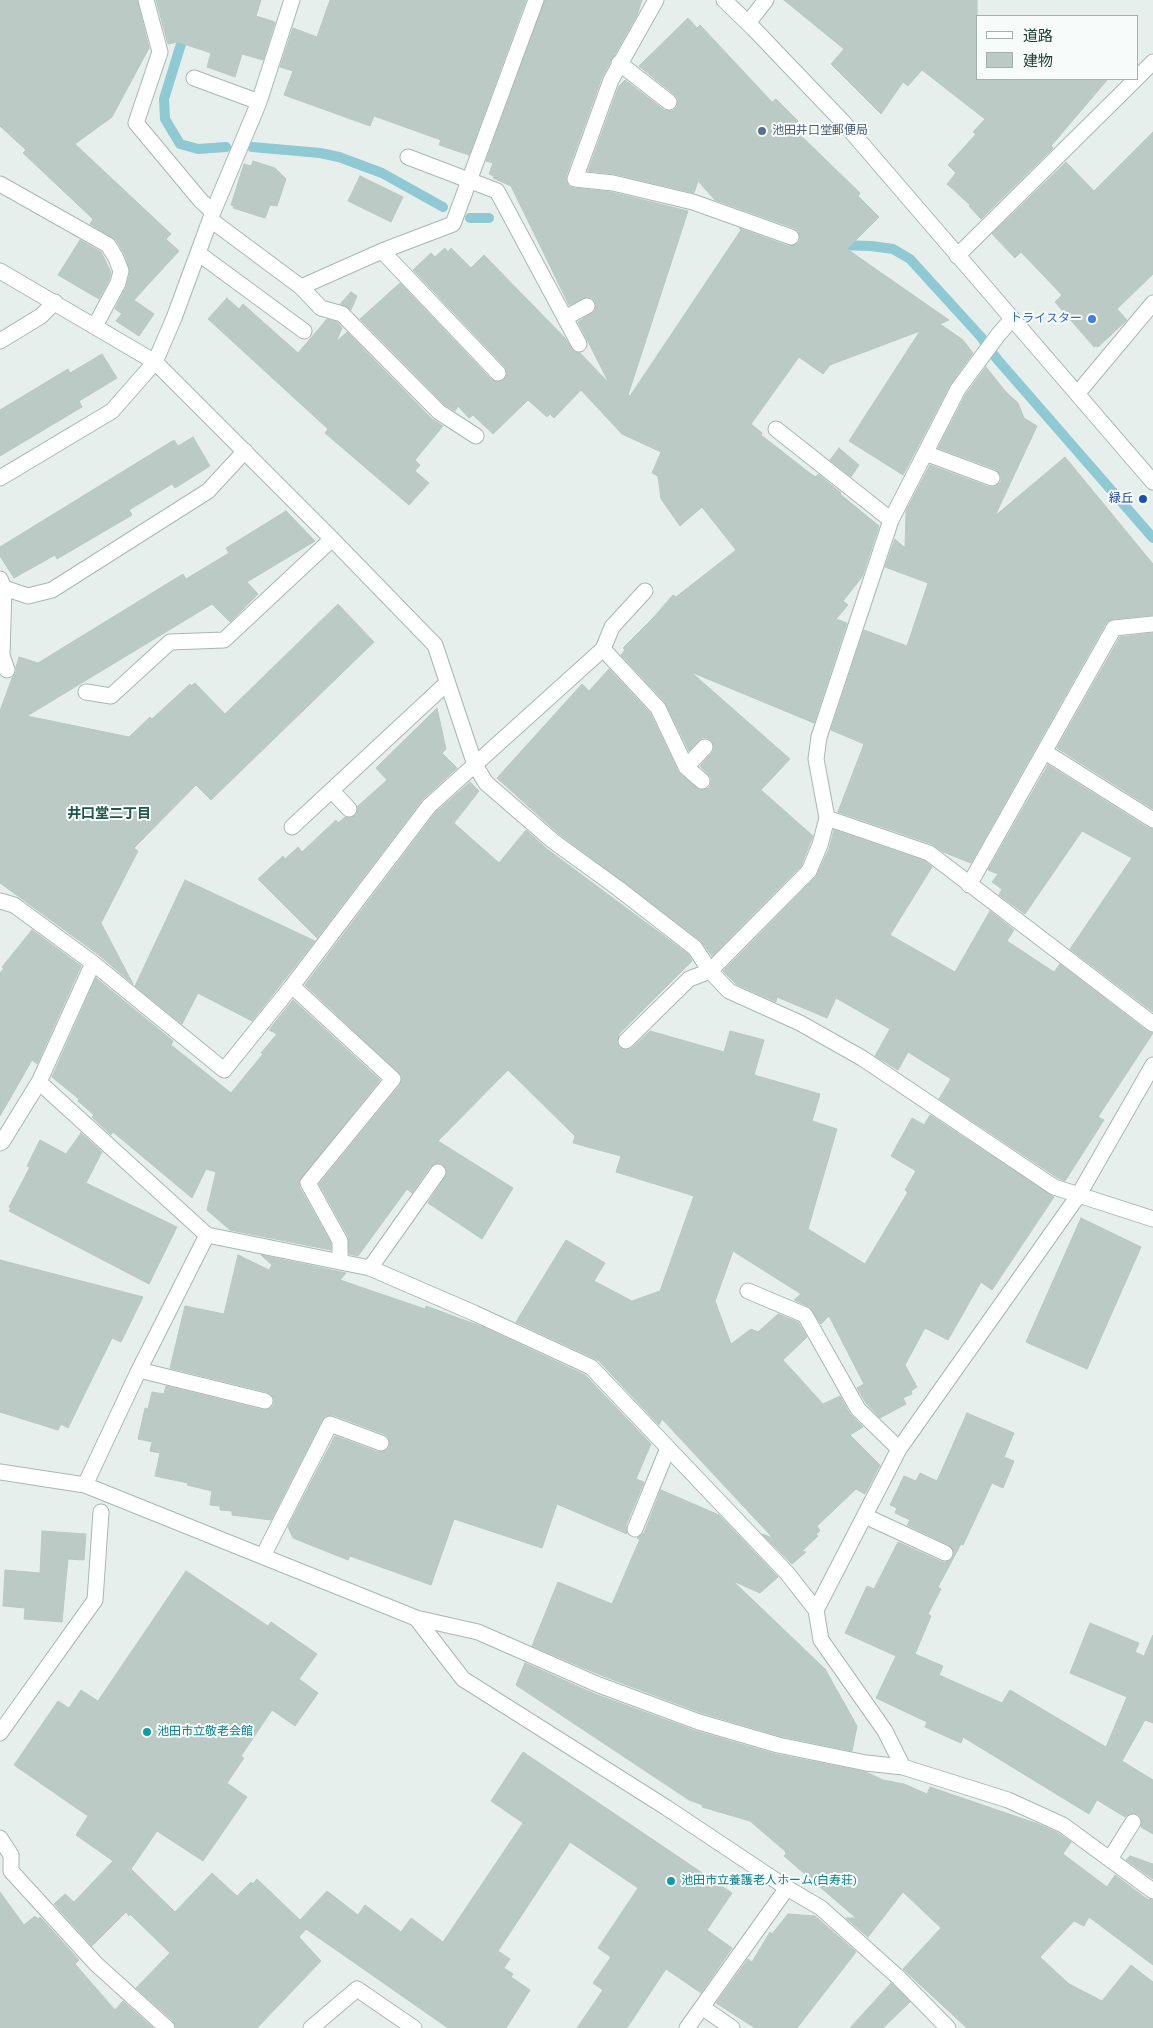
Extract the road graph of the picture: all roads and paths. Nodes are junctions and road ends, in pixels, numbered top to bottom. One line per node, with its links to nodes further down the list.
1 (146, 0): 18 (street)
2 (292, 0): 13 (street)
3 (536, 0): 16 (street)
4 (656, 0): 9 (street)
5 (724, 0): 7 (street)
6 (766, 0): 7 (street)
7 (748, 22): 22 (street)
8 (1153, 62): 11 (street)
9 (619, 63): 14 (street); 19 (street)
10 (194, 78): 13 (street)
11 (1138, 78)
12 (1136, 80): 22 (street)
13 (259, 102): 18 (street)
14 (669, 102)
15 (408, 157): 16 (street)
16 (470, 180): 20 (street); 28 (street)
17 (0, 184): 30 (street)
18 (212, 216): 21 (street); 24 (street)
19 (791, 237)
20 (382, 251): 24 (street); 35 (street)
21 (198, 253): 31 (street); 34 (street)
22 (957, 256): 29 (street)
23 (0, 271): 25 (street)
24 (302, 287): 38 (street)
25 (55, 302): 30 (street); 32 (street)
26 (1153, 303): 36 (street)
27 (587, 306): 28 (street)
28 (565, 318): 33 (street)
29 (1012, 320): 36 (street); 40 (street)
30 (95, 326): 34 (street)
31 (304, 331)
32 (0, 341)
33 (579, 344)
34 (155, 362): 39 (street); 41 (street)
35 (498, 372)
36 (1076, 394): 43 (street)
37 (776, 429): 44 (street)
38 (476, 436)
39 (245, 451): 45 (street); 46 (street)
40 (925, 453): 42 (street); 44 (street)
41 (0, 478)
42 (992, 478)
43 (1153, 482)
44 (891, 520): 60 (street)
45 (332, 539): 51 (street); 52 (street)
46 (2, 583): 50 (street)
47 (645, 592): 49 (street)
48 (1153, 624): 54 (street)
49 (603, 649): 55 (street); 56 (street)
50 (7, 670)
51 (448, 683): 55 (street); 58 (street)
52 (86, 692)
53 (705, 747): 56 (street)
54 (1045, 752): 61 (street); 63 (street)
55 (475, 765): 66 (street); 67 (street)
56 (686, 767): 57 (street)
57 (702, 781)
58 (332, 791): 59 (street); 62 (street)
59 (349, 809)
60 (827, 818): 63 (street); 66 (street)
61 (1153, 820)
62 (292, 827)
63 (969, 885): 68 (street)
64 (0, 901): 65 (street)
65 (93, 963): 67 (street); 71 (street)
66 (710, 970): 69 (street); 74 (street)
67 (292, 986): 77 (street)
68 (1153, 1024)
69 (626, 1041)
70 (1153, 1065): 74 (street)
71 (39, 1082): 72 (street); 76 (street)
72 (0, 1143)
73 (438, 1172): 78 (street)
74 (1078, 1196): 75 (street); 84 (street)
75 (1153, 1219)
76 (207, 1235): 77 (street); 80 (street)
77 (340, 1261): 78 (street)
78 (370, 1268): 83 (street)
79 (748, 1291): 84 (street)
80 (139, 1370): 81 (street); 86 (street)
81 (265, 1401)
82 (380, 1443): 91 (street)
83 (668, 1448): 89 (street); 92 (street)
84 (899, 1449): 88 (street)
85 (0, 1472): 86 (street)
86 (85, 1484): 91 (street)
87 (101, 1512): 94 (street)
88 (865, 1516): 90 (street); 92 (street)
89 (635, 1529)
90 (945, 1553)
91 (263, 1556): 93 (street)
92 (816, 1610): 95 (street)
93 (416, 1618): 95 (street); 99 (street)
94 (0, 1733)
95 (903, 1767): 98 (street)
96 (1133, 1822): 98 (street)
97 (0, 1838): 102 (street)
98 (1110, 1859): 100 (street)
99 (787, 1888): 101 (street); 107 (street)
100 (1153, 1891)
101 (702, 2007): 105 (street); 106 (street)
102 (167, 2028)
103 (311, 2028): 104 (street)
104 (414, 2028)
105 (687, 2028)
106 (732, 2028)
107 (948, 2028)

